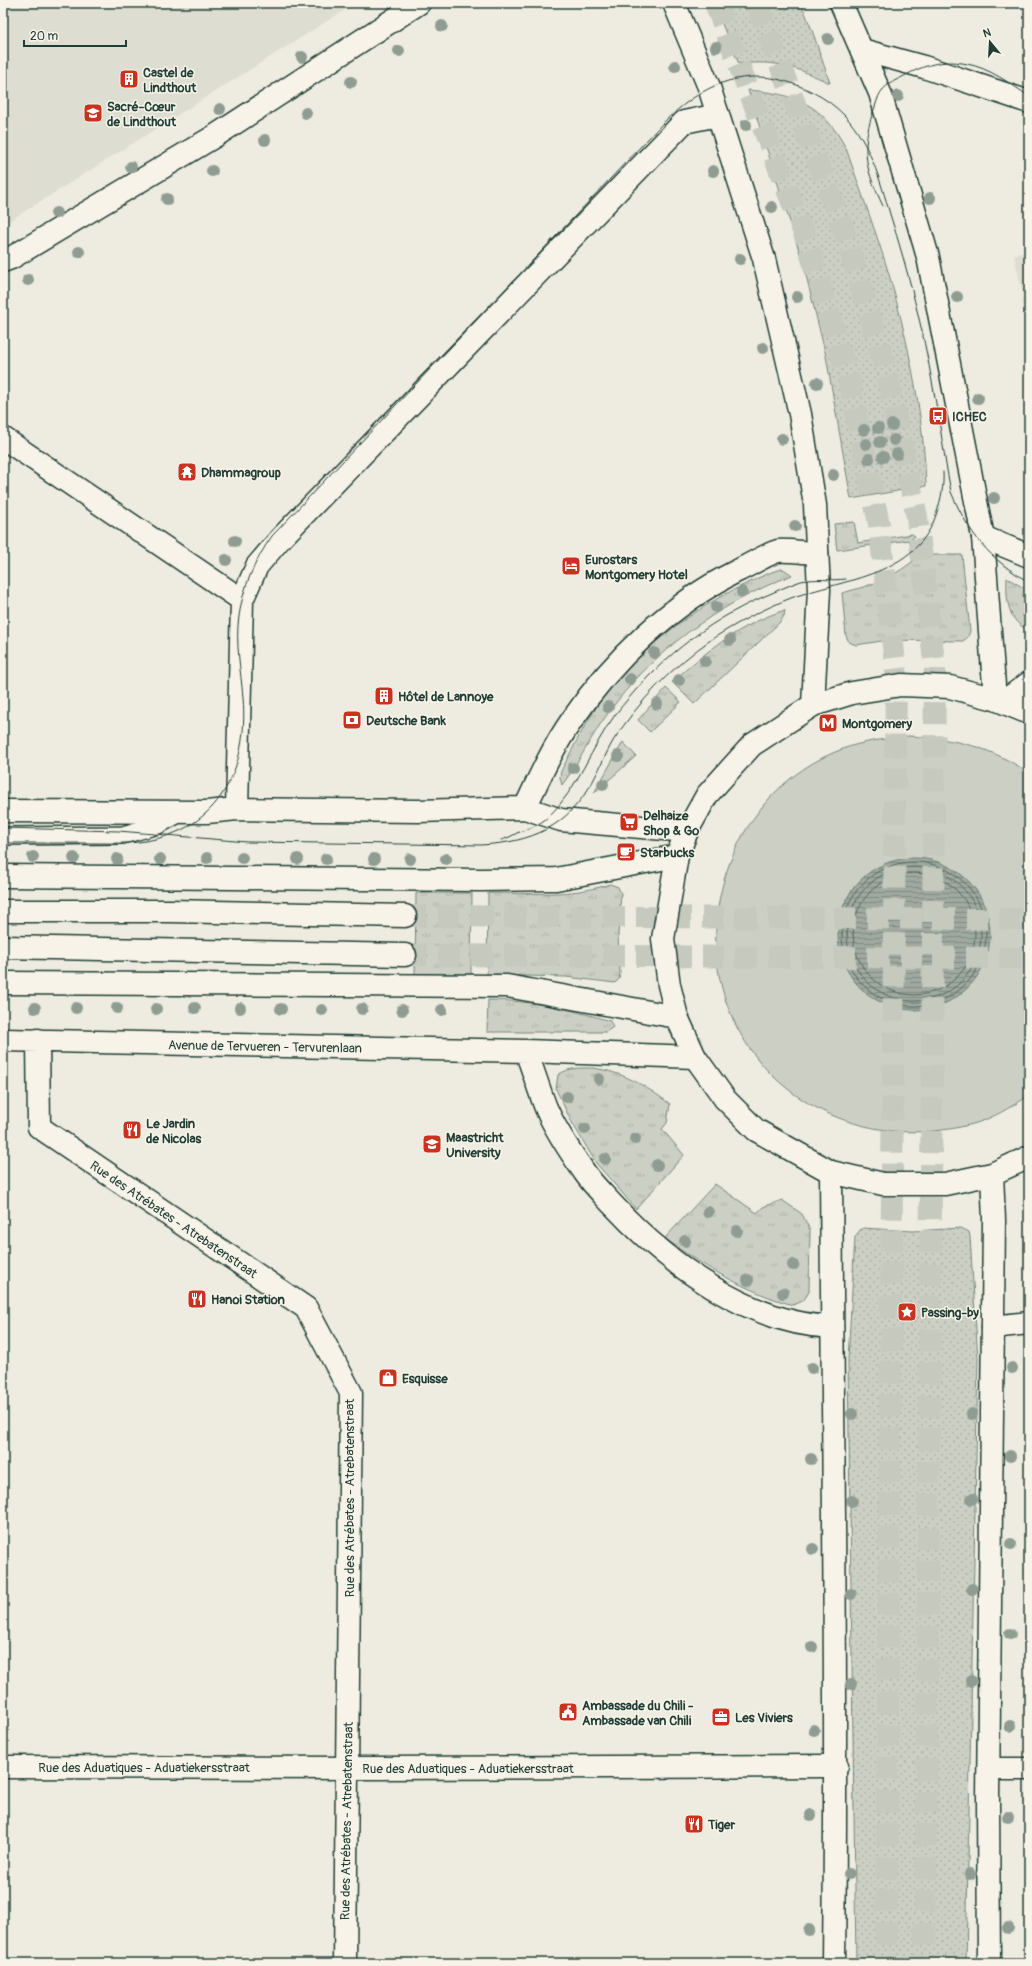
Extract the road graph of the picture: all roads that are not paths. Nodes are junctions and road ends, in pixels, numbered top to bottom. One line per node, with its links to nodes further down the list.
1 (419, 3): 7 (main road)
2 (674, 3): 6 (main road)
3 (841, 3): 4 (main road)
4 (862, 50): 5 (main road); 9 (main road)
5 (1029, 102)
6 (718, 115): 10 (main road); 12 (main road)
7 (3, 261)
8 (3, 438): 12 (main road)
9 (983, 537): 11 (main road); 14 (main road)
10 (817, 553): 15 (main road); 17 (main road)
11 (1029, 556)
12 (242, 600): 18 (main road)
13 (1029, 683): 14 (main road)
14 (999, 700): 15 (main road); 16 (main road)
15 (813, 705): 21 (main road)
16 (1029, 713)
17 (525, 808): 18 (main road); 21 (main road)
18 (237, 809): 20 (main road)
19 (3, 811): 20 (main road)
20 (184, 811): 22 (lane)
21 (687, 831): 23 (main road)
22 (3, 836)
23 (677, 856): 24 (main road); 30 (main road)
24 (3, 876)
25 (3, 911): 26 (main road)
26 (405, 916)
27 (3, 947): 28 (main road)
28 (405, 955)
29 (3, 983): 30 (main road)
30 (677, 1017): 34 (main road)
31 (3, 1040): 32 (main road, Avenue de Tervueren - Tervurenlaan)
32 (38, 1040): 33 (main road, Avenue de Tervueren - Tervurenlaan); 43 (main road, Rue des Atrébates - Atrebatenstraat)
33 (526, 1051): 34 (main road, Avenue de Tervueren - Tervurenlaan); 39 (main road)
34 (695, 1057): 36 (main road)
35 (1029, 1157): 37 (main road)
36 (831, 1172): 37 (main road); 39 (main road)
37 (992, 1174): 40 (main road)
38 (1029, 1323): 40 (main road)
39 (832, 1327): 41 (main road)
40 (993, 1327): 44 (main road)
41 (837, 1766): 43 (main road, Rue des Aduatiques - Aduatiekersstraat); 47 (main road)
42 (3, 1767): 43 (main road, Rue des Aduatiques - Aduatiekersstraat)
43 (346, 1768): 46 (main road, Rue des Atrébates - Atrebatenstraat)
44 (989, 1769): 45 (main road); 48 (main road)
45 (1029, 1770)
46 (344, 1963)
47 (834, 1963)
48 (989, 1963)

